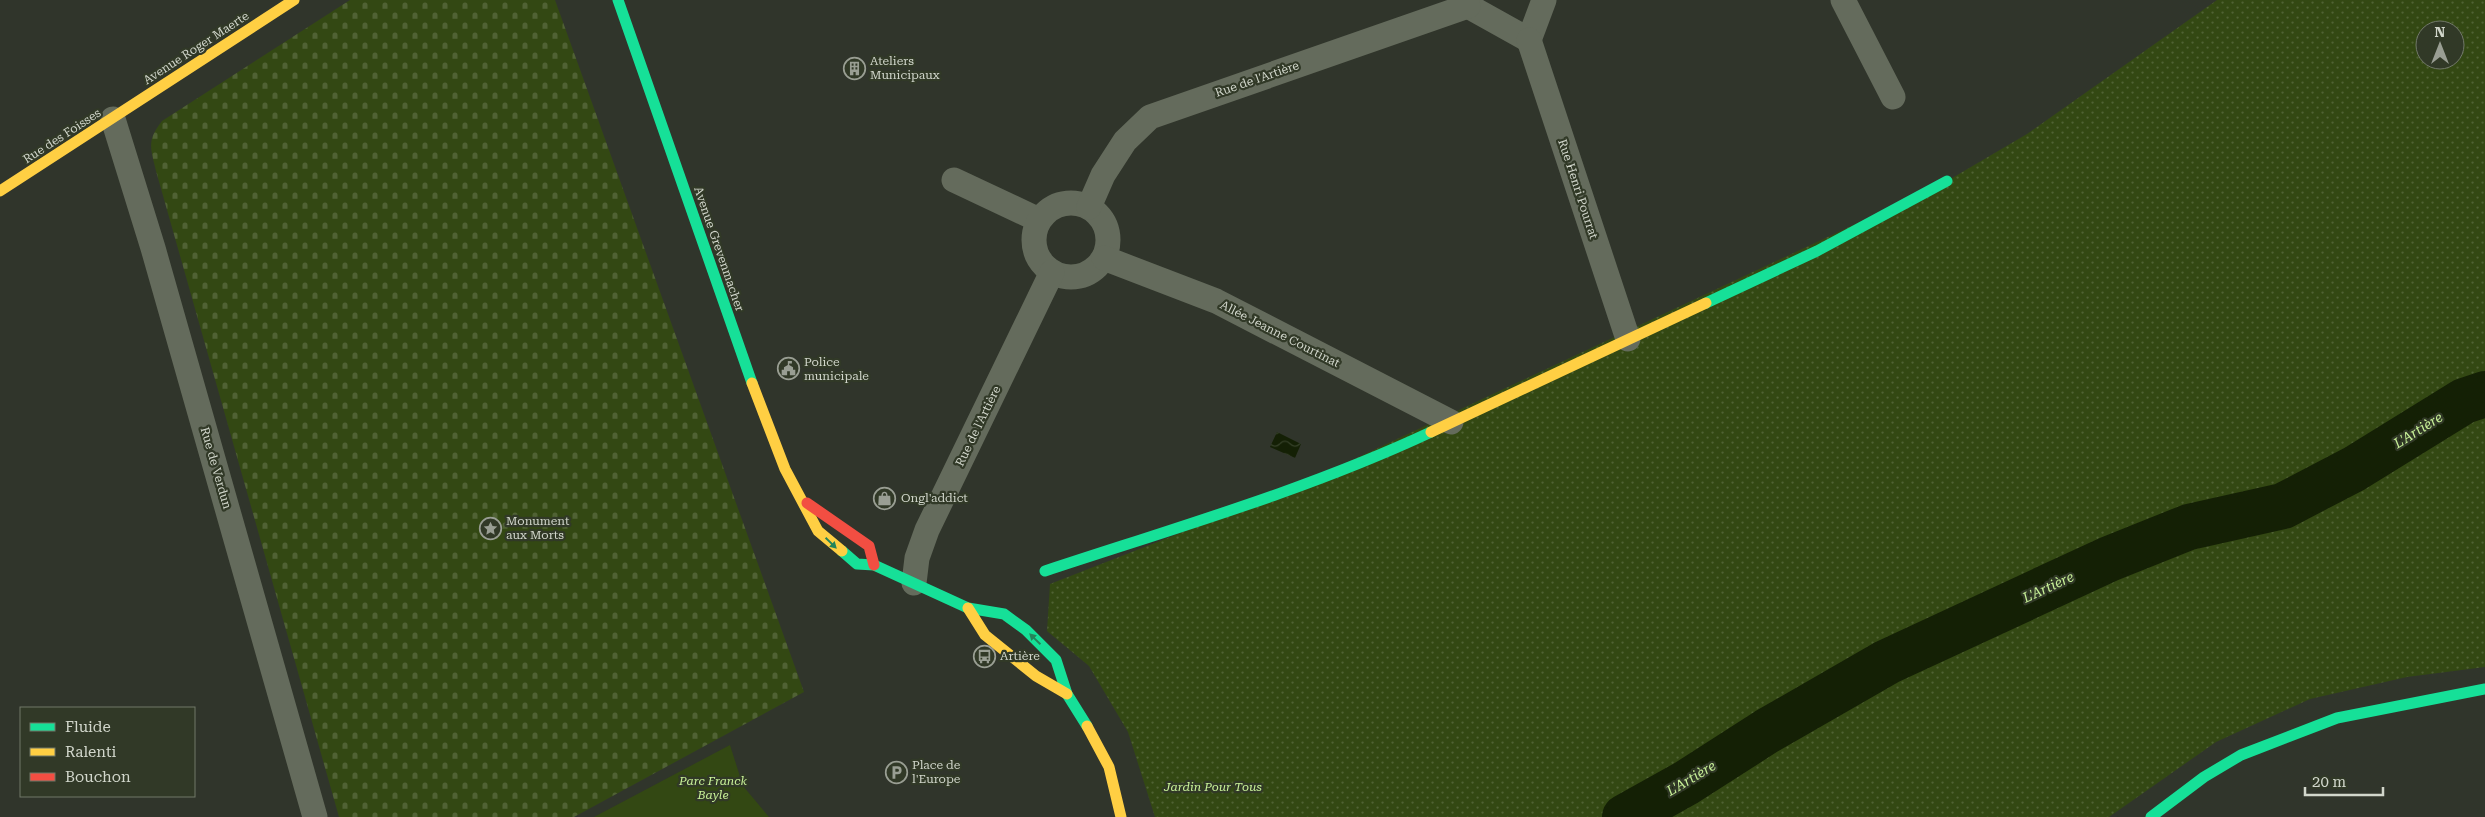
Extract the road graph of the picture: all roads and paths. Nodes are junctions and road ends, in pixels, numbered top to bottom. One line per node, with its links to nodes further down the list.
1 (294, 0): 8 (main road, Avenue Roger Maerte)
2 (618, 0): 18 (main road, Avenue Grevenmacher)
3 (1544, 0): 6 (street)
4 (1843, 0): 7 (street)
5 (1470, 3): 6 (street); 12 (street, Rue de l'Artière)
6 (1529, 40): 16 (street, Rue Henri Pourrat)
7 (1892, 97)
8 (113, 119): 11 (main road, Rue des Foisses); 25 (street, Rue de Verdun)
9 (954, 180): 13 (street)
10 (1947, 181): 16 (main road)
11 (0, 191)
12 (1089, 207): 13 (street); 14 (street)
13 (1039, 220): 15 (street)
14 (1104, 258): 15 (street); 17 (street, Allée Jeanne Courtinat)
15 (1052, 272): 21 (street, Rue de l'Artière)
16 (1628, 339): 17 (main road)
17 (1452, 422): 20 (main road)
18 (805, 503): 19 (main road, Avenue Grevenmacher); 19 (main road, Avenue Grevenmacher, one-way to 19)
19 (874, 565): 21 (main road, Avenue Grevenmacher)
20 (1045, 571)
21 (914, 583): 22 (main road, Avenue Grevenmacher)
22 (968, 608): 24 (main road, Avenue Grevenmacher); 24 (main road, Avenue Grevenmacher, one-way to 22)
23 (2485, 689): 27 (main road)
24 (1067, 694): 26 (main road, Avenue Grevenmacher)
25 (315, 817)
26 (1121, 817)
27 (2150, 817)

